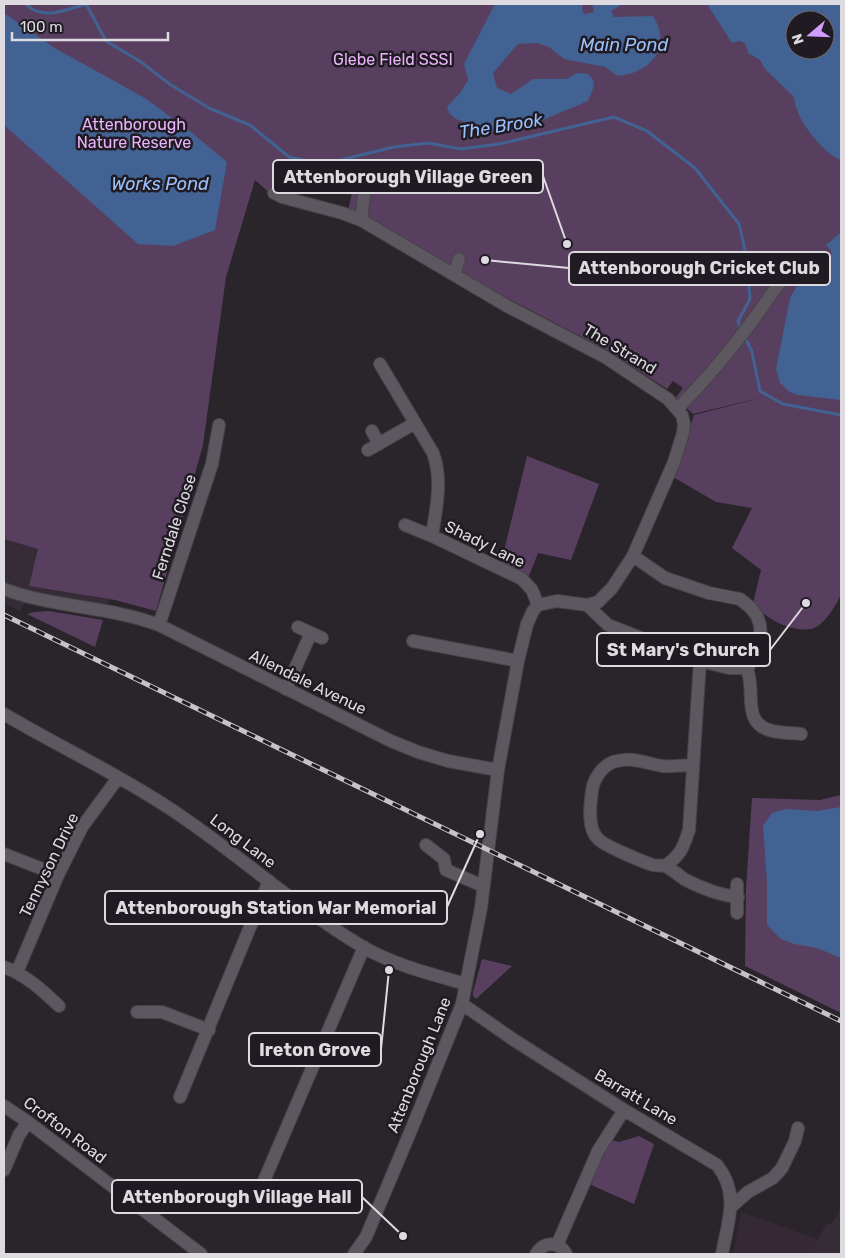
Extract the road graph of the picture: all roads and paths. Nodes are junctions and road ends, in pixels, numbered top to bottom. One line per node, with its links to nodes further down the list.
1 (366, 178): 3 (street)
2 (274, 193): 3 (street, The Strand)
3 (361, 220): 6 (street, The Strand)
4 (795, 258): 8 (street)
5 (459, 259): 6 (street)
6 (454, 275): 8 (street, The Strand)
7 (397, 368): 9 (street)
8 (678, 408): 14 (street)
9 (415, 423): 10 (street); 13 (street)
10 (372, 432)
11 (222, 434): 18 (street, Ferndale Close)
12 (405, 526): 13 (street, Shady Lane)
13 (432, 536): 16 (street, Shady Lane)
14 (633, 556): 17 (street); 23 (street)
15 (4, 589): 18 (street, Allendale Avenue)
16 (538, 604): 17 (street); 21 (street, Attenborough Lane)
17 (587, 605): 22 (street)
18 (159, 625): 24 (street, Allendale Avenue)
19 (298, 627): 24 (street)
20 (418, 639): 21 (street)
21 (518, 661): 28 (street, Attenborough Lane)
22 (700, 661): 23 (street); 27 (street)
23 (747, 668): 26 (street)
24 (286, 689): 28 (street, Allendale Avenue)
25 (4, 714): 29 (street, Long Lane)
26 (801, 734)
27 (693, 765): 32 (street); 32 (street)
28 (498, 770): 35 (street, Attenborough Lane)
29 (118, 778): 33 (street, Tennyson Drive); 34 (street, Long Lane)
30 (426, 845): 35 (street)
31 (4, 854): 33 (street)
32 (665, 866): 36 (street)
33 (58, 875): 39 (street, Tennyson Drive)
34 (269, 881): 37 (street, Long Lane); 44 (street)
35 (483, 886): 40 (street, Attenborough Lane)
36 (737, 913)
37 (364, 947): 40 (street, Long Lane); 51 (street)
38 (4, 967): 39 (street)
39 (17, 972): 42 (street)
40 (466, 984): 41 (street, Attenborough Lane)
41 (462, 1004): 47 (street, Barratt Lane); 57 (street, Attenborough Lane)
42 (59, 1007)
43 (137, 1012): 44 (street)
44 (208, 1030): 45 (street)
45 (180, 1096)
46 (4, 1106): 48 (street, Crofton Road)
47 (624, 1110): 52 (street, Barratt Lane); 55 (street)
48 (28, 1122): 50 (street); 56 (street, Crofton Road)
49 (798, 1128): 53 (street)
50 (4, 1170)
51 (263, 1183)
52 (730, 1186): 53 (street); 54 (street, Barratt Lane)
53 (748, 1192): 54 (street)
54 (731, 1207): 59 (street, Barratt Lane)
55 (562, 1250): 58 (street)
56 (197, 1253)
57 (354, 1254)
58 (536, 1254)
59 (722, 1254)

